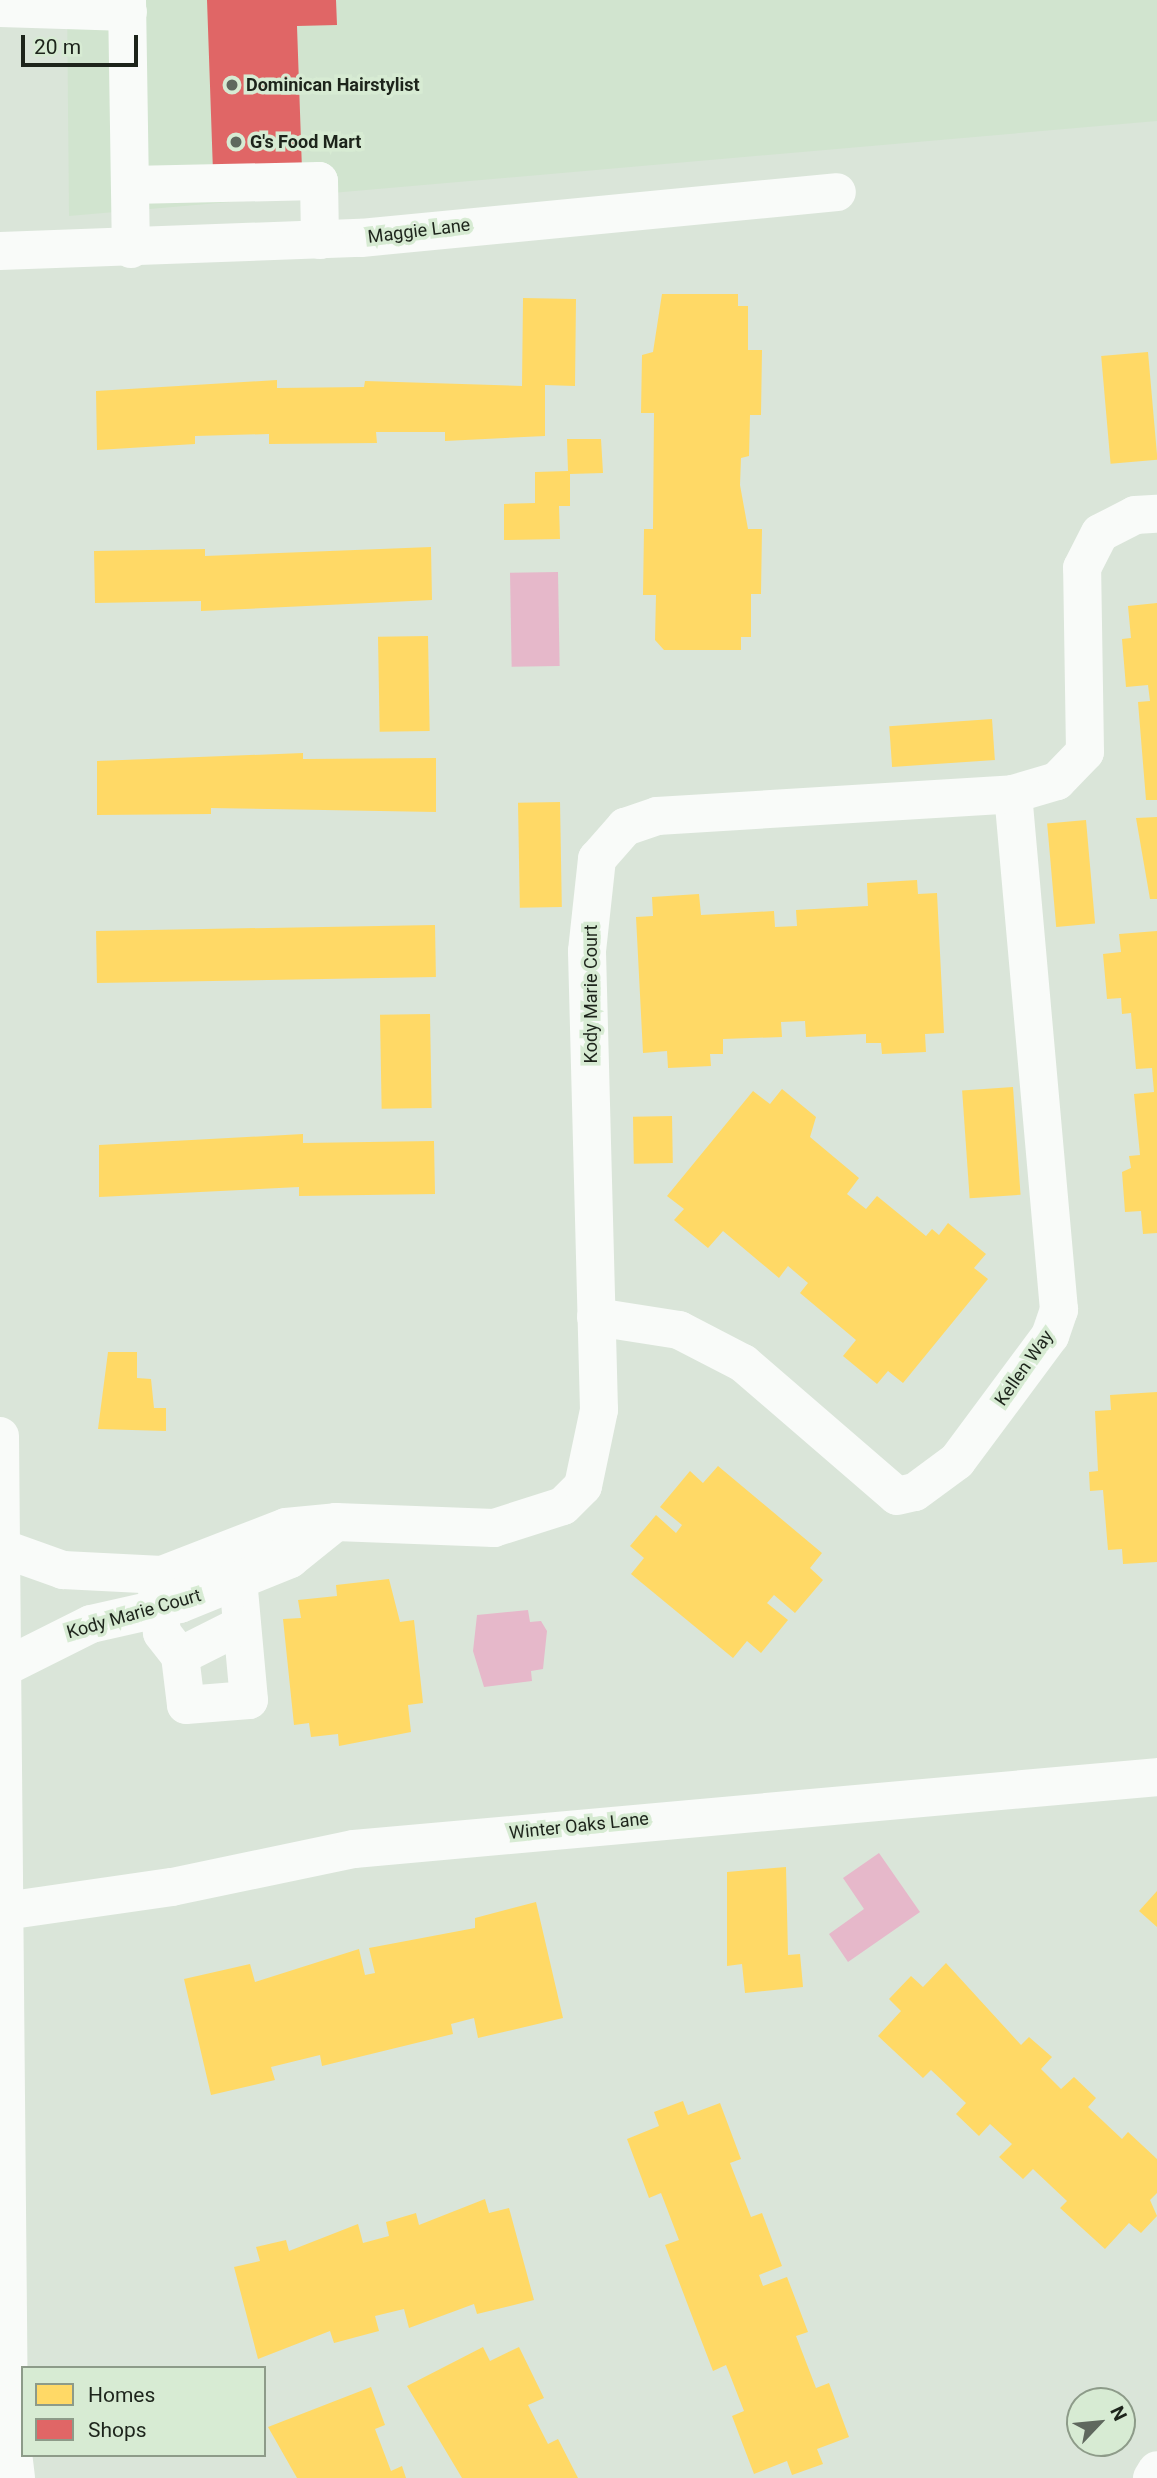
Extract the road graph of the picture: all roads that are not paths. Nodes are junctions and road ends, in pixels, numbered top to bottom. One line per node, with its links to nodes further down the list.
1 (128, 6): 2 (street); 3 (street)
2 (0, 8)
3 (130, 185): 5 (street); 6 (street)
4 (837, 192): 5 (street, Maggie Lane)
5 (320, 240): 6 (street, Maggie Lane)
6 (131, 249): 7 (street, Maggie Lane)
7 (0, 251)
8 (1157, 514): 9 (street, Kody Marie Court)
9 (1013, 794): 10 (street, Kody Marie Court); 10 (street, Kellen Way)
10 (596, 1317): 14 (street, Kody Marie Court)
11 (0, 1436): 12 (street)
12 (0, 1481): 13 (street)
13 (4, 1549): 15 (street, Kody Marie Court); 18 (street)
14 (232, 1566): 15 (street, Kody Marie Court); 16 (street)
15 (157, 1592): 17 (street); 18 (street, Kody Marie Court)
16 (242, 1625): 17 (street); 17 (street)
17 (180, 1656)
18 (5, 1667): 20 (street)
19 (1157, 1777): 20 (street, Winter Oaks Lane)
20 (5, 1911): 21 (street)
21 (4, 2211): 23 (street)
22 (1157, 2470): 24 (street)
23 (16, 2478)
24 (1152, 2478)

